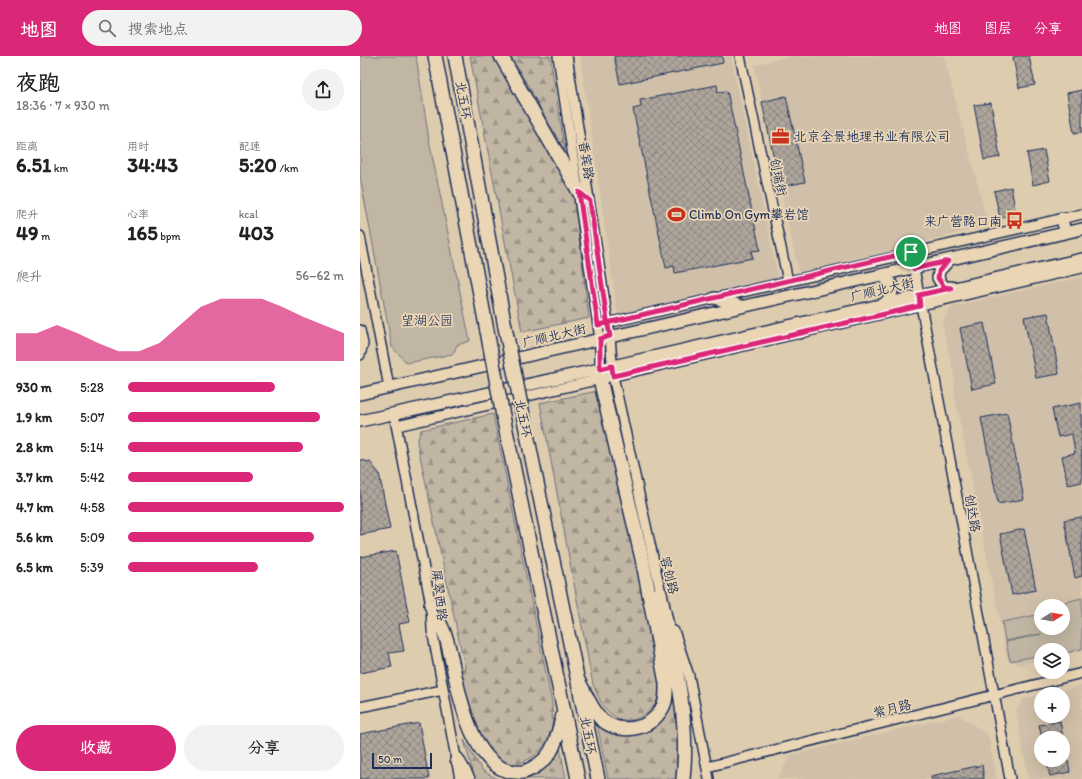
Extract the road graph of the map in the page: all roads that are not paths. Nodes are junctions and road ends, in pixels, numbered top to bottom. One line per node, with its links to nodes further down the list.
1 (435, 56): 49 (highway, 北五环, bridge)
2 (456, 56): 45 (highway, 北五环, bridge)
3 (501, 56): 7 (highway)
4 (558, 56): 7 (street, 香宾路)
5 (567, 56): 8 (street, 香宾路)
6 (740, 56): 23 (street, 创瑞街)
7 (579, 192): 8 (street); 30 (street, 香宾路)
8 (590, 201): 29 (street, 香宾路)
9 (1082, 214): 10 (street)
10 (1062, 218): 12 (main road); 14 (street)
11 (1082, 229): 12 (main road, 广顺北大街)
12 (1066, 233): 16 (main road, 广顺北大街)
13 (360, 236): 22 (street)
14 (911, 252): 18 (street, 创达路); 23 (street)
15 (1082, 259): 19 (main road, 广顺北大街)
16 (948, 261): 18 (main road, 广顺北大街); 24 (main road)
17 (1082, 268): 21 (street)
18 (914, 269): 20 (main road, 广顺北大街); 26 (street, 创达路)
19 (1024, 272): 21 (main road); 24 (main road, 广顺北大街)
20 (883, 276): 27 (main road); 28 (main road, 广顺北大街)
21 (1041, 278): 26 (street)
22 (364, 280): 37 (street)
23 (788, 280): 25 (street)
24 (951, 288): 26 (main road, 广顺北大街)
25 (714, 298): 28 (main road); 29 (street)
26 (920, 300): 27 (main road, 广顺北大街); 33 (street); 47 (street, 创达路)
27 (885, 303): 31 (main road, 广顺北大街)
28 (743, 306): 34 (main road, 广顺北大街)
29 (607, 323): 30 (street); 34 (street, 香宾路)
30 (598, 325): 34 (street, 香宾路)
31 (778, 328): 33 (main road); 36 (main road, 广顺北大街)
32 (360, 330): 35 (street)
33 (800, 333): 36 (street)
34 (605, 338): 36 (street, 容创路); 37 (main road, 广顺北大街)
35 (360, 355)
36 (606, 372): 39 (main road, 广顺北大街); 41 (street); 42 (street, 容创路); 45 (highway)
37 (389, 388): 38 (main road, 广顺北大街)
38 (360, 394)
39 (394, 414): 40 (main road, 广顺北大街); 41 (street, 屏翠西路)
40 (360, 421)
41 (397, 426): 43 (street, 屏翠西路)
42 (660, 593): 51 (street, 容创路); 56 (highway)
43 (431, 605): 46 (street, 屏翠西路); 49 (highway)
44 (1082, 673): 47 (street, 紫月路)
45 (578, 680): 55 (highway, 北五环)
46 (443, 690): 48 (street); 50 (street, 屏翠西路)
47 (994, 696): 51 (street, 紫月路); 58 (street, 创达路)
48 (360, 707)
49 (564, 711): 54 (highway, 北五环)
50 (456, 759): 52 (street, 屏翠西路); 53 (highway)
51 (707, 767): 57 (street, 容创路)
52 (460, 779)
53 (468, 779)
54 (578, 779)
55 (598, 779)
56 (683, 779)
57 (709, 779)
58 (1010, 779)

